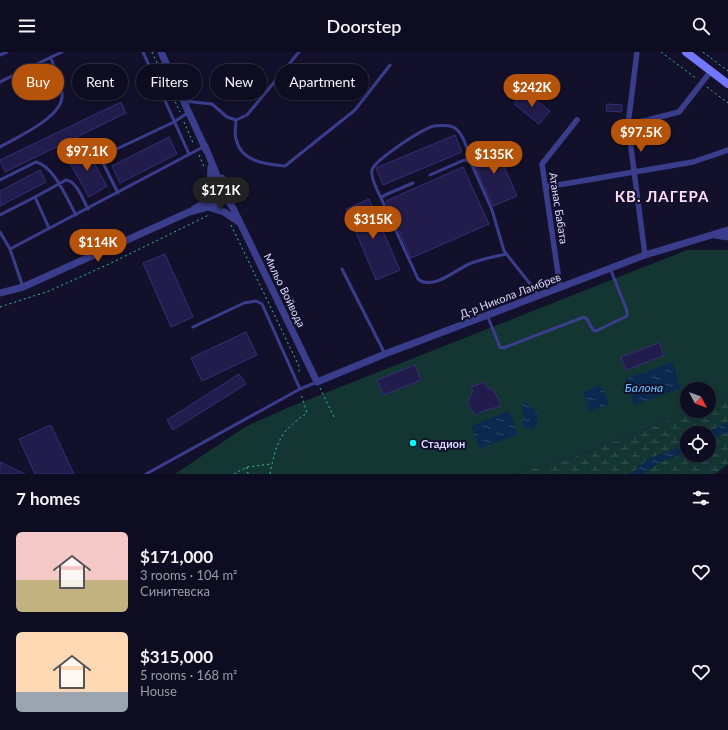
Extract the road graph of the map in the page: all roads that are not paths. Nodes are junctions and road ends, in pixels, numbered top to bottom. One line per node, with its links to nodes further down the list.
1 (7, 52): 8 (lane)
2 (62, 52): 9 (lane)
3 (143, 52): 18 (lane)
4 (161, 52): 14 (street, Мильо Войвода)
5 (299, 52): 16 (lane)
6 (637, 52): 19 (street)
7 (686, 52): 11 (main road)
8 (0, 55)
9 (51, 57): 12 (lane); 21 (lane)
10 (390, 65): 16 (lane)
11 (711, 71): 13 (main road); 19 (street)
12 (0, 82)
13 (728, 84)
14 (183, 101): 15 (street, Мильо Войвода); 16 (lane)
15 (188, 112): 18 (lane); 20 (street, Мильо Войвода)
16 (236, 120)
17 (576, 120): 31 (street, Атанас Бабата)
18 (174, 122): 23 (lane); 33 (lane)
19 (628, 125): 26 (street)
20 (205, 146): 23 (lane); 24 (street, Мильо Войвода); 32 (street, Мильо Войвода)
21 (0, 147)
22 (728, 150): 26 (street)
23 (189, 154): 33 (lane)
24 (212, 164): 32 (street, Мильо Войвода); 36 (street)
25 (472, 165): 27 (lane); 35 (lane); 47 (lane)
26 (635, 173): 31 (street); 48 (street)
27 (430, 175)
28 (0, 180): 30 (lane)
29 (413, 183): 35 (lane)
30 (59, 184): 34 (lane); 37 (lane); 38 (lane)
31 (546, 187): 52 (street, Атанас Бабата)
32 (227, 193): 36 (street); 40 (street, Мильо Войвода)
33 (118, 194): 37 (lane)
34 (35, 198): 39 (lane); 41 (lane)
35 (381, 198): 47 (lane)
36 (206, 204): 40 (street); 51 (street)
37 (88, 209): 38 (lane)
38 (76, 215): 41 (lane)
39 (0, 216)
40 (241, 224): 58 (street, Мильо Войвода)
41 (50, 228): 46 (lane)
42 (728, 230): 44 (street, Д-р Никола Ламбрев)
43 (0, 232): 46 (lane)
44 (713, 234): 45 (street, Д-р Никола Ламбрев); 48 (street, Д-р Никола Ламбрев)
45 (728, 237)
46 (10, 249): 51 (lane)
47 (506, 254): 54 (lane)
48 (645, 255): 49 (street, Д-р Никола Ламбрев)
49 (610, 268): 52 (street, Д-р Никола Ламбрев); 55 (lane)
50 (342, 269): 57 (lane)
51 (23, 287): 53 (street)
52 (560, 287): 54 (street, Д-р Никола Ламбрев)
53 (0, 293)
54 (539, 295): 55 (street, Д-р Никола Ламбрев)
55 (488, 315): 57 (street, Д-р Никола Ламбрев)
56 (193, 327): 59 (lane)
57 (385, 354): 58 (street, Д-р Никола Ламбрев)
58 (317, 382): 59 (lane)
59 (300, 389): 60 (lane)
60 (146, 474)

